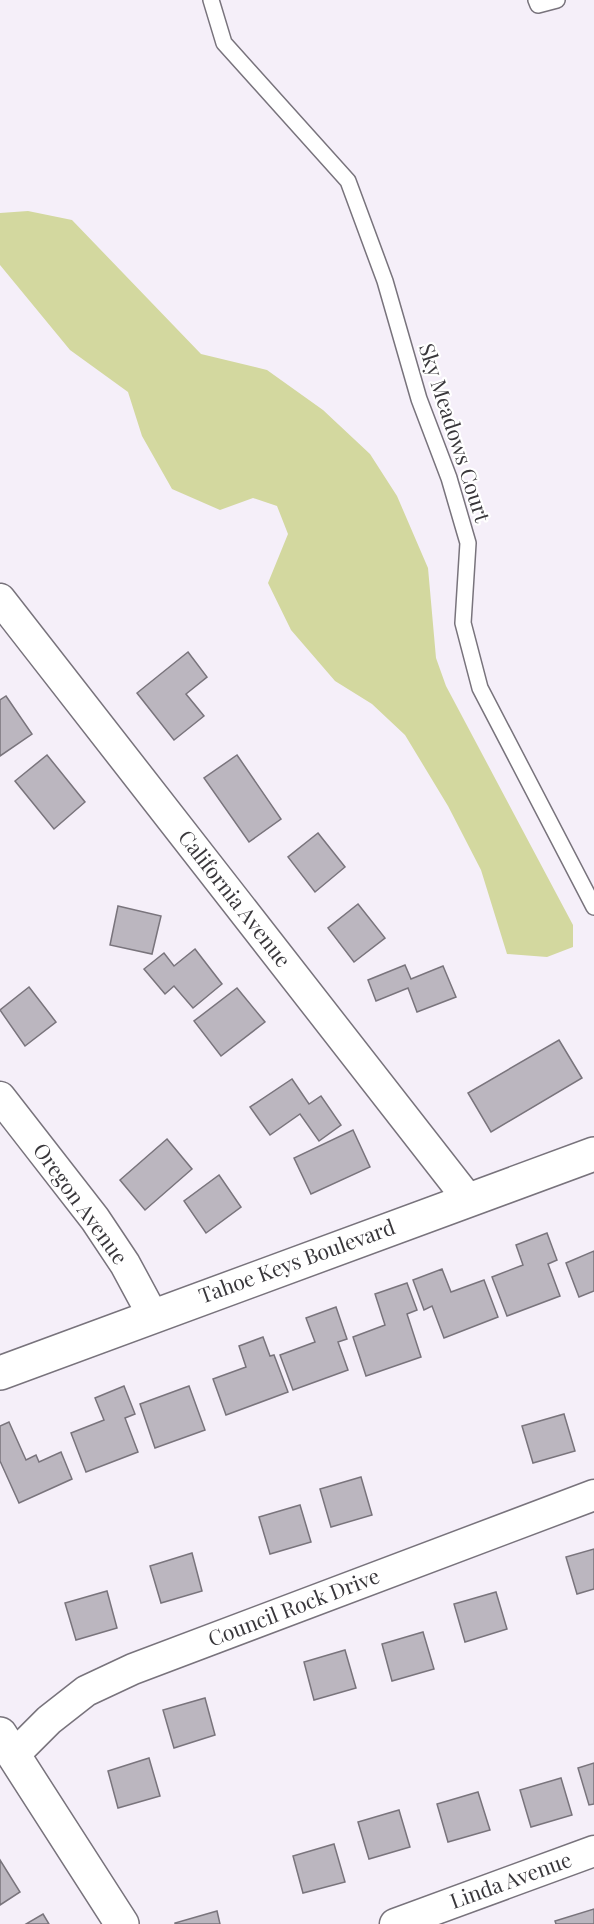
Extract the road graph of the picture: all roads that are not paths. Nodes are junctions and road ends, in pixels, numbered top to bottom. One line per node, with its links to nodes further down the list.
1 (210, 0): 5 (lane, Sky Meadows Court)
2 (536, 0): 3 (lane)
3 (557, 0)
4 (0, 599): 8 (street, California Avenue)
5 (594, 907)
6 (0, 1097): 9 (street, Oregon Avenue)
7 (594, 1154): 8 (street, Tahoe Keys Boulevard)
8 (468, 1198): 9 (street, Tahoe Keys Boulevard)
9 (153, 1316): 10 (street, Tahoe Keys Boulevard)
10 (0, 1373)
11 (594, 1495): 12 (street, Council Rock Drive)
12 (7, 1745): 15 (street)
13 (594, 1851): 14 (street, Linda Avenue)
14 (411, 1921)
15 (122, 1924)

